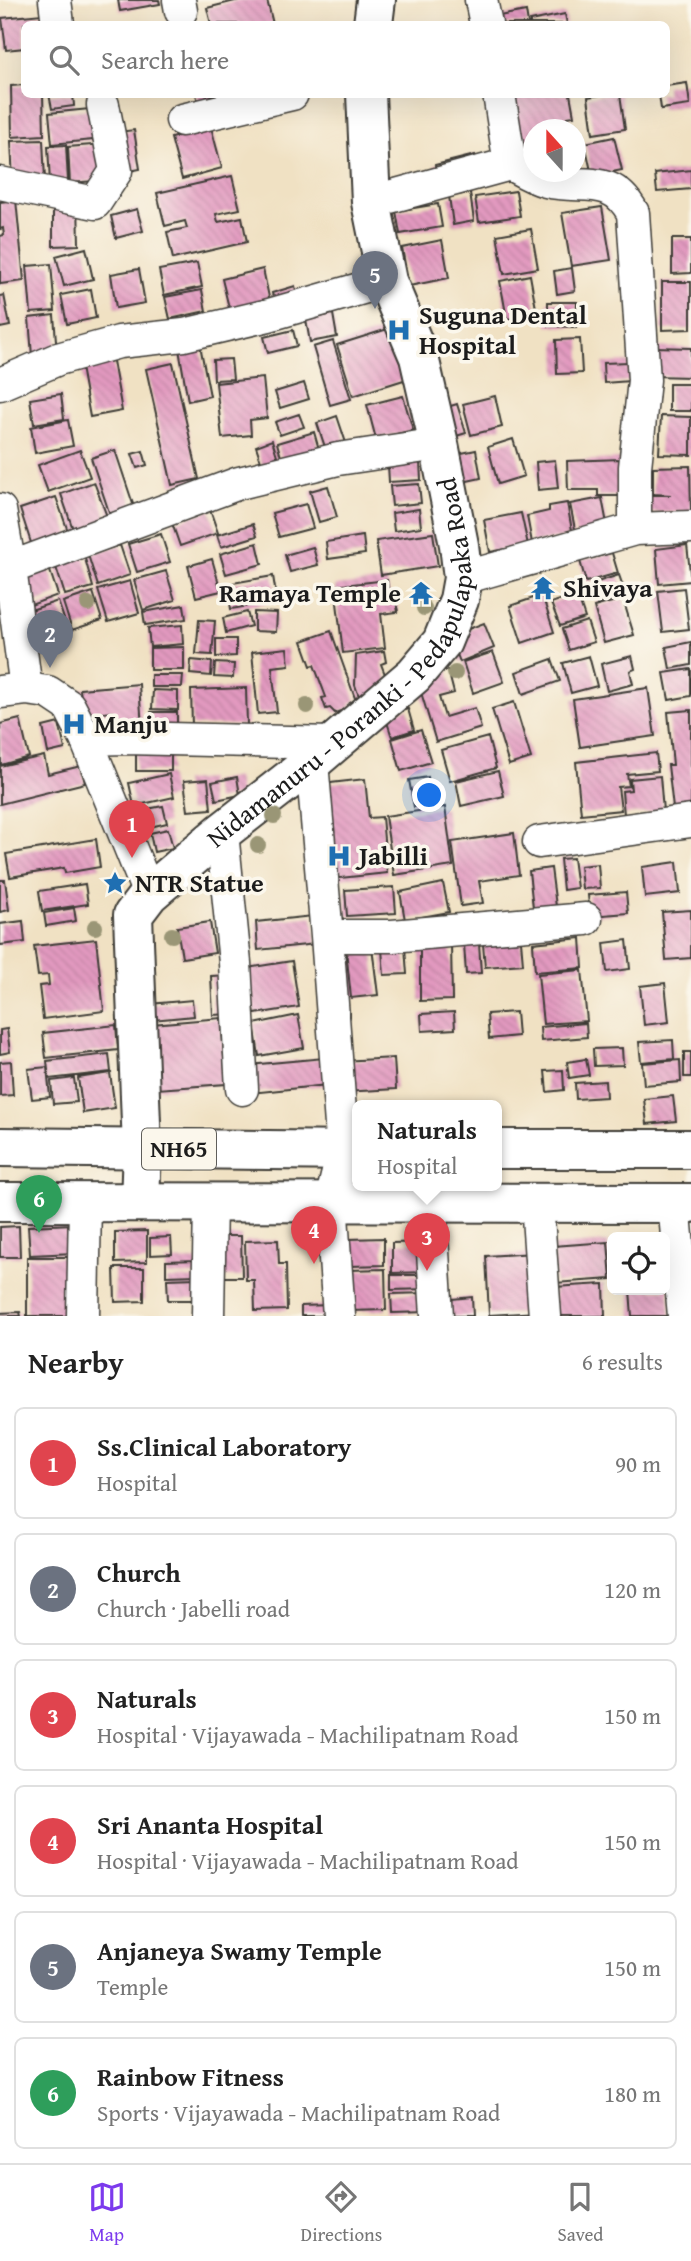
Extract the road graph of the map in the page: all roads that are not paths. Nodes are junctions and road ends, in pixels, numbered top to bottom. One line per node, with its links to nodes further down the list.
1 (55, 0): 4 (street)
2 (376, 0): 5 (main road)
3 (481, 0): 6 (street)
4 (58, 21)
5 (373, 21)
6 (485, 21)
7 (275, 98): 11 (street)
8 (366, 98): 14 (main road, Nidamanuru - Poranki - Pedapulapaka Road)
9 (500, 98): 12 (street)
10 (103, 105): 13 (street)
11 (182, 120)
12 (510, 164): 14 (street); 20 (street)
13 (0, 183)
14 (371, 202): 15 (main road, Nidamanuru - Poranki - Pedapulapaka Road)
15 (387, 281): 16 (street); 17 (main road, Nidamanuru - Poranki - Pedapulapaka Road)
16 (0, 384)
17 (439, 444): 21 (street); 22 (main road, Nidamanuru - Poranki - Pedapulapaka Road)
18 (0, 510): 21 (street)
19 (691, 527): 20 (street)
20 (635, 529): 22 (street)
21 (10, 568): 23 (street)
22 (463, 578): 25 (main road, Nidamanuru - Poranki - Pedapulapaka Road)
23 (13, 690): 24 (street)
24 (86, 739): 25 (street); 29 (street)
25 (323, 752): 27 (main road, Nidamanuru - Poranki - Pedapulapaka Road); 31 (street)
26 (691, 821): 28 (street)
27 (222, 832): 29 (main road, Nidamanuru - Poranki - Pedapulapaka Road); 32 (street)
28 (539, 842)
29 (149, 894): 34 (main road, Nidamanuru - Poranki - Pedapulapaka Road)
30 (586, 919): 31 (street)
31 (327, 936): 37 (street)
32 (242, 1089)
33 (0, 1147): 34 (main road, NH65)
34 (142, 1149): 37 (main road, NH65); 41 (main road, Nidamanuru - Poranki - Pedapulapaka Road)
35 (502, 1149): 36 (main road)
36 (691, 1149)
37 (350, 1152): 38 (street)
38 (331, 1201): 42 (main road, NH65); 43 (main road, NH65); 48 (street)
39 (0, 1202): 40 (main road, NH65)
40 (85, 1202): 41 (main road, NH65); 46 (street)
41 (140, 1202): 42 (main road, NH65)
42 (210, 1202): 47 (street)
43 (430, 1203): 44 (main road, NH65); 49 (street)
44 (537, 1203): 45 (main road, NH65); 50 (street)
45 (683, 1203): 51 (street)
46 (83, 1316)
47 (208, 1316)
48 (339, 1316)
49 (437, 1316)
50 (545, 1316)
51 (684, 1316)

